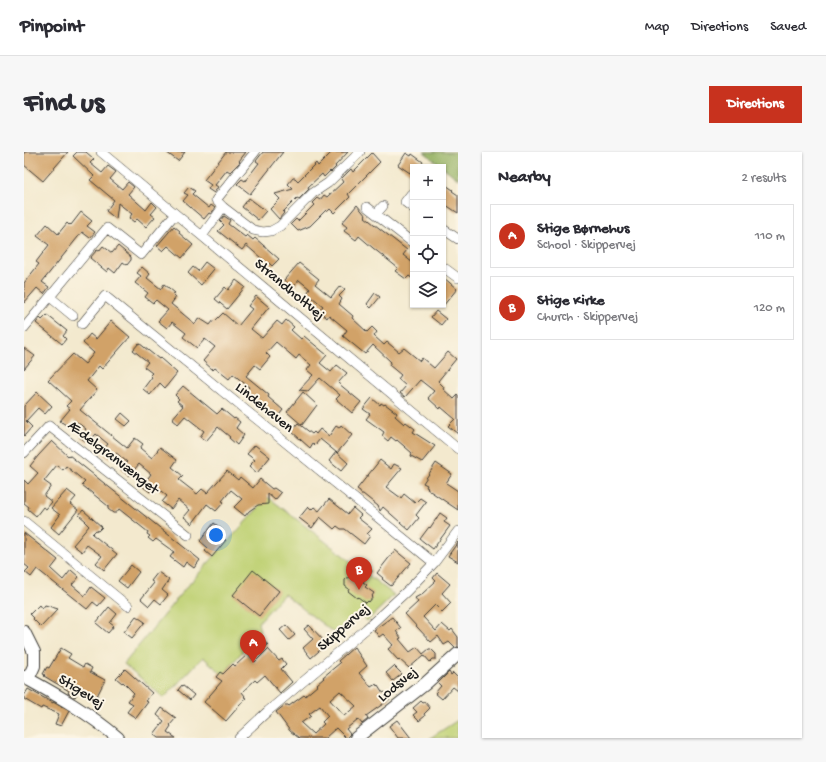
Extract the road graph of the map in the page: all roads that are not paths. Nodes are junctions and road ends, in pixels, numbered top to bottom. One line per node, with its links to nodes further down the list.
1 (101, 152): 9 (street, Strandholtvej)
2 (255, 152): 7 (street)
3 (360, 152): 7 (street)
4 (410, 194): 6 (street)
5 (383, 206): 10 (street)
6 (410, 206)
7 (223, 207): 12 (street)
8 (367, 207): 10 (street)
9 (175, 214): 12 (street, Strandholtvej); 17 (street)
10 (376, 214): 14 (street)
11 (446, 231): 13 (street)
12 (202, 236): 21 (street, Strandholtvej)
13 (458, 239)
14 (410, 241)
15 (446, 268): 16 (street)
16 (458, 278)
17 (50, 297): 18 (street); 20 (street)
18 (73, 316)
19 (82, 324): 26 (street, Lindehaven)
20 (24, 328)
21 (458, 449)
22 (24, 453): 25 (street, Ædelgranvænget)
23 (24, 521): 27 (street)
24 (458, 531): 26 (street, Skippervej)
25 (188, 535)
26 (434, 563): 32 (street, Skippervej)
27 (128, 606)
28 (24, 632): 30 (street)
29 (458, 654): 33 (street, Lodsvej)
30 (26, 678): 31 (street, Stigevej)
31 (118, 738)
32 (239, 738)
33 (356, 738)

